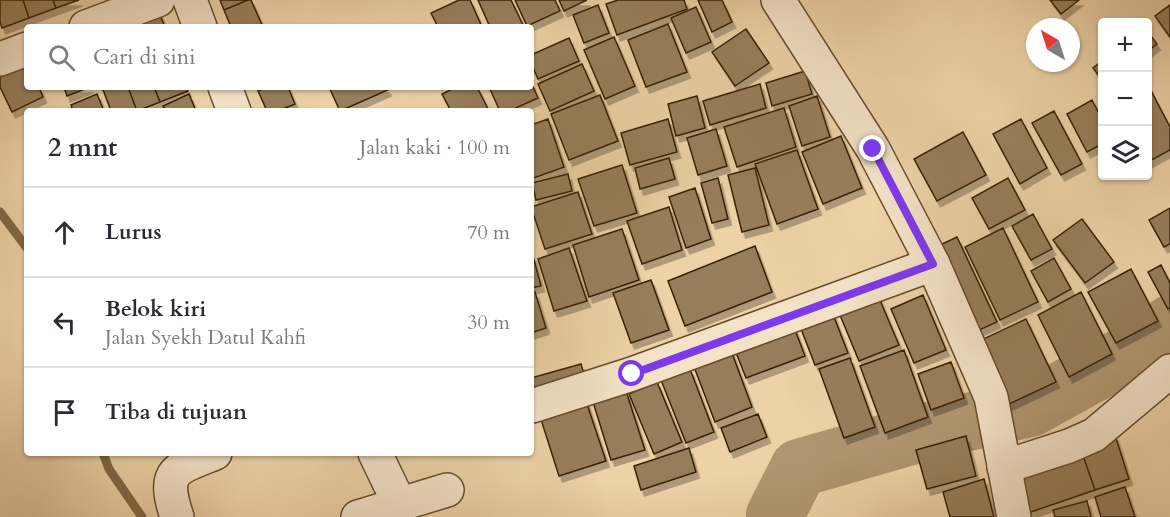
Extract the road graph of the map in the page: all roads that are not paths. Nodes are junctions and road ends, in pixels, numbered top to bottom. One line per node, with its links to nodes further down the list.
1 (158, 0): 4 (street)
2 (190, 0): 5 (street)
3 (778, 0): 10 (street)
4 (94, 24)
5 (199, 24)
6 (24, 50): 7 (street)
7 (0, 60)
8 (226, 90): 9 (street)
9 (233, 108)
10 (933, 264): 12 (street); 15 (street)
11 (1170, 371): 15 (street)
12 (534, 404)
13 (208, 456): 18 (street)
14 (376, 456): 17 (street)
15 (1003, 462): 20 (street)
16 (447, 490): 17 (street)
17 (399, 503): 19 (street)
18 (177, 517)
19 (358, 517)
20 (1014, 517)

